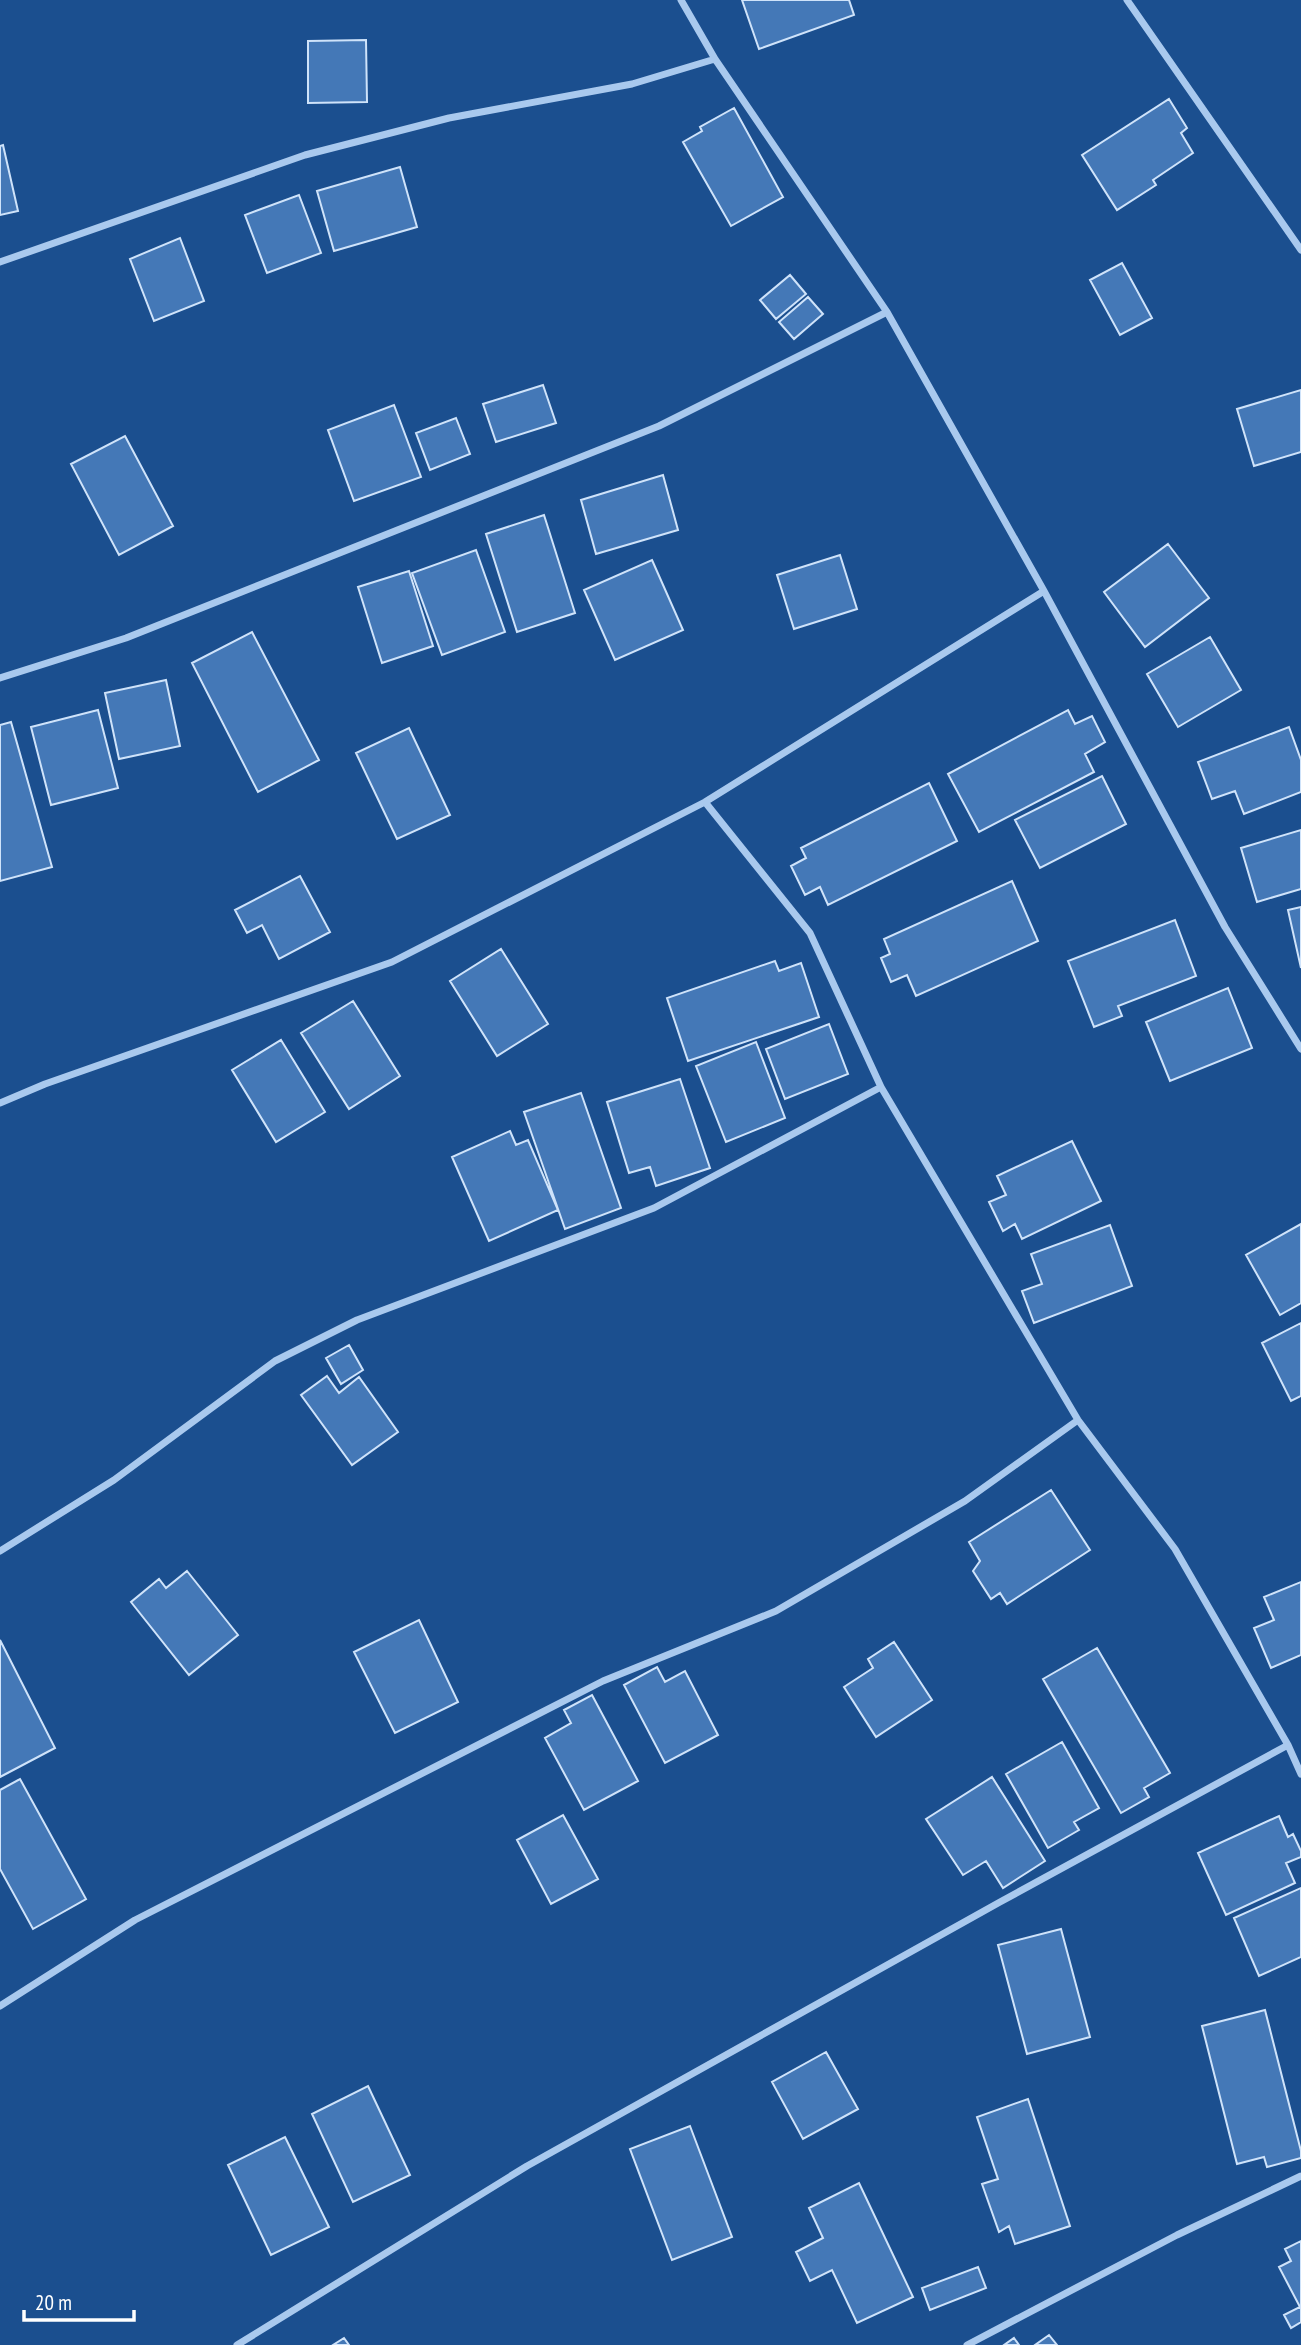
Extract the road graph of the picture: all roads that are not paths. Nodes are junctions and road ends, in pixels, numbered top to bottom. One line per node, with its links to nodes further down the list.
1 (681, 0): 3 (street)
2 (1127, 0): 4 (street)
3 (715, 60): 5 (street); 6 (street)
4 (1301, 250)
5 (0, 262)
6 (887, 312): 7 (street); 8 (street)
7 (1044, 592): 9 (street); 10 (street)
8 (0, 678)
9 (705, 802): 11 (street); 12 (street)
10 (1301, 1049)
11 (881, 1087): 13 (street); 14 (street)
12 (0, 1103)
13 (1078, 1420): 15 (street); 17 (street)
14 (0, 1551)
15 (1288, 1745): 16 (street); 19 (street)
16 (1301, 1774)
17 (0, 2006)
18 (1301, 2176): 20 (street)
19 (237, 2345)
20 (967, 2345)

